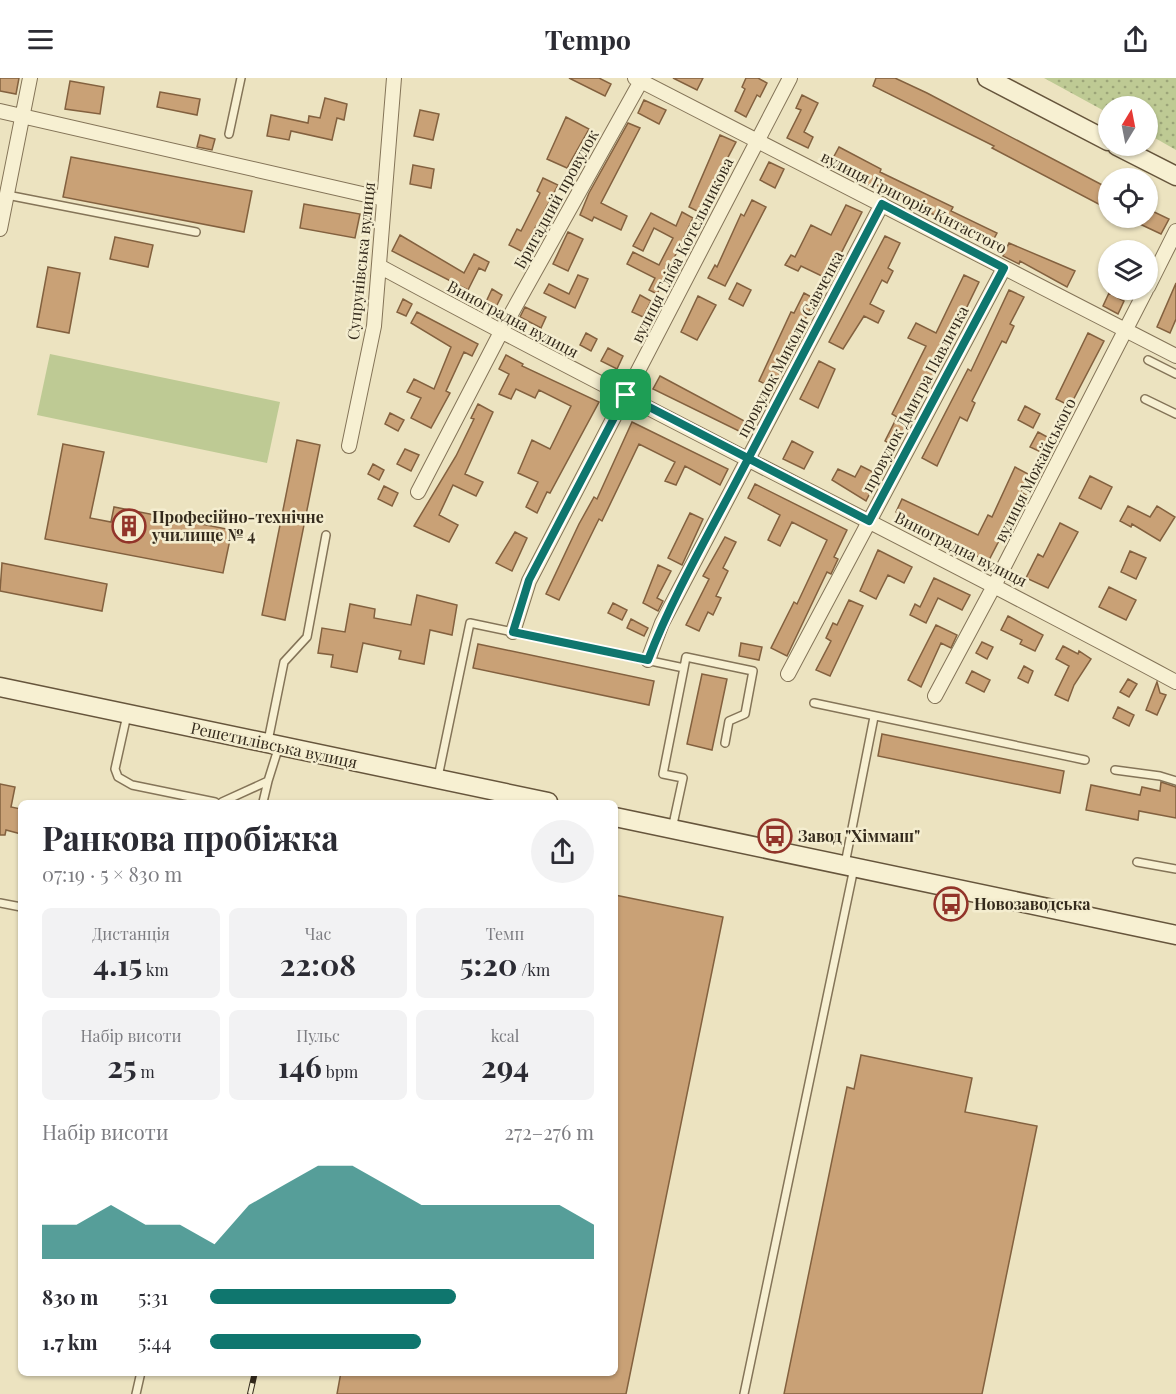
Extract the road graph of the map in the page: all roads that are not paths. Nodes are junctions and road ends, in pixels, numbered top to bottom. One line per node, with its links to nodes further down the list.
1 (30, 78): 8 (street)
2 (241, 78): 9 (lane)
3 (394, 78): 15 (street, Супрунівська вулиця)
4 (790, 78): 11 (street, вулиця Гліба Котельникова)
5 (987, 78): 10 (street)
6 (638, 80): 11 (street, вулиця Григорія Китастого); 25 (street, Бригадний провулок)
7 (0, 111): 8 (street)
8 (24, 116): 14 (street); 15 (street)
9 (229, 134)
10 (1098, 136)
11 (758, 140): 16 (street, вулиця Григорія Китастого); 29 (street, вулиця Гліба Котельникова)
12 (1137, 156): 13 (street)
13 (1176, 176)
14 (7, 195): 17 (street); 19 (lane)
15 (384, 199): 20 (street, Супрунівська вулиця)
16 (882, 204): 22 (street, вулиця Григорія Китастого); 33 (street, провулок Миколи Савченка)
17 (0, 229)
18 (1176, 231): 21 (street, вулиця Можайського)
19 (196, 232)
20 (379, 266): 25 (street, Виноградна вулиця); 32 (street, Супрунівська вулиця)
21 (1158, 266)
22 (1004, 268): 24 (street, вулиця Григорія Китастого); 35 (street, провулок Дмитра Павличка)
23 (1141, 300): 24 (street, вулиця Можайського)
24 (1125, 331): 26 (street, вулиця Григорія Китастого); 37 (street, вулиця Можайського)
25 (501, 332): 29 (street, Виноградна вулиця); 34 (street, Бригадний провулок)
26 (1176, 356)
27 (1148, 360): 28 (lane)
28 (1176, 374)
29 (626, 395): 33 (street, Виноградна вулиця); 38 (street, вулиця Гліба Котельникова)
30 (1145, 399): 31 (lane)
31 (1176, 414)
32 (349, 446)
33 (748, 460): 35 (street, Виноградна вулиця); 39 (street, провулок Миколи Савченка)
34 (418, 492)
35 (869, 521): 37 (street, Виноградна вулиця); 41 (street, провулок Дмитра Павличка)
36 (326, 535): 49 (lane)
37 (995, 584): 42 (street, Виноградна вулиця); 44 (street, вулиця Можайського)
38 (513, 632): 39 (lane); 52 (lane)
39 (648, 660): 40 (lane)
40 (684, 668): 48 (lane); 60 (lane)
41 (788, 674)
42 (1176, 682)
43 (0, 687): 46 (street, Решетилівська вулиця)
44 (935, 696)
45 (814, 703): 47 (lane)
46 (127, 714): 49 (street, Решетилівська вулиця); 55 (lane)
47 (874, 717): 50 (lane); 62 (lane)
48 (725, 743)
49 (273, 744): 52 (street, Решетилівська вулиця); 53 (lane)
50 (1085, 760)
51 (1115, 770): 54 (lane)
52 (437, 779): 58 (street, Решетилівська вулиця)
53 (268, 781): 56 (lane); 57 (lane)
54 (1176, 781)
55 (205, 800)
56 (226, 800)
57 (263, 800)
58 (538, 800)
59 (618, 818): 60 (street)
60 (672, 829): 62 (street)
61 (1137, 862): 63 (lane)
62 (850, 866): 66 (street); 69 (lane)
63 (1176, 869)
64 (0, 903): 65 (lane)
65 (18, 906)
66 (1176, 935)
67 (140, 1376): 68 (lane)
68 (136, 1394)
69 (744, 1394)

